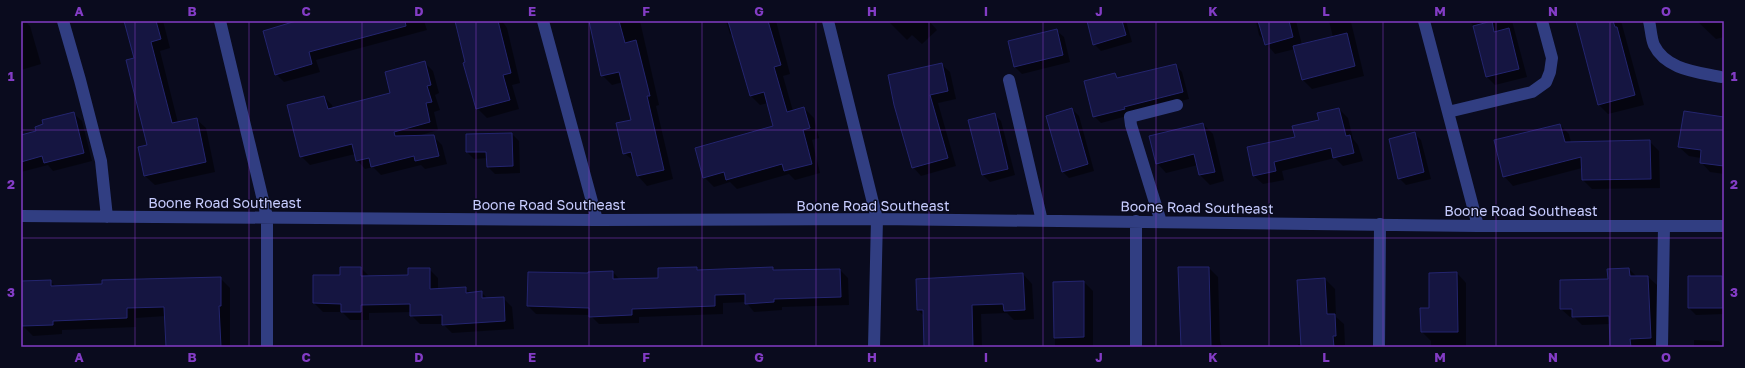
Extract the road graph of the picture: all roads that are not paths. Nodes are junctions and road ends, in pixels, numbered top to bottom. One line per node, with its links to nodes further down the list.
1 (63, 21): 13 (street)
2 (220, 21): 14 (street)
3 (543, 21): 15 (street)
4 (828, 21): 16 (street)
5 (1424, 21): 11 (street)
6 (1542, 21): 11 (street)
7 (1649, 21): 8 (street)
8 (1721, 77)
9 (1009, 80): 17 (street)
10 (1177, 105): 19 (street)
11 (1448, 112): 21 (street)
12 (21, 216): 13 (street, Boone Road Southeast)
13 (107, 217): 14 (street, Boone Road Southeast)
14 (267, 217): 15 (street, Boone Road Southeast); 24 (street)
15 (596, 220): 16 (street, Boone Road Southeast)
16 (877, 220): 17 (street, Boone Road Southeast); 25 (street)
17 (1042, 221): 18 (street, Boone Road Southeast)
18 (1136, 221): 19 (street, Boone Road Southeast); 26 (street)
19 (1161, 222): 20 (street, Boone Road Southeast)
20 (1380, 224): 21 (street, Boone Road Southeast); 27 (street)
21 (1478, 226): 22 (street, Boone Road Southeast)
22 (1664, 226): 23 (street, Boone Road Southeast); 28 (street)
23 (1724, 226)
24 (268, 347)
25 (874, 347)
26 (1136, 347)
27 (1379, 347)
28 (1662, 347)

